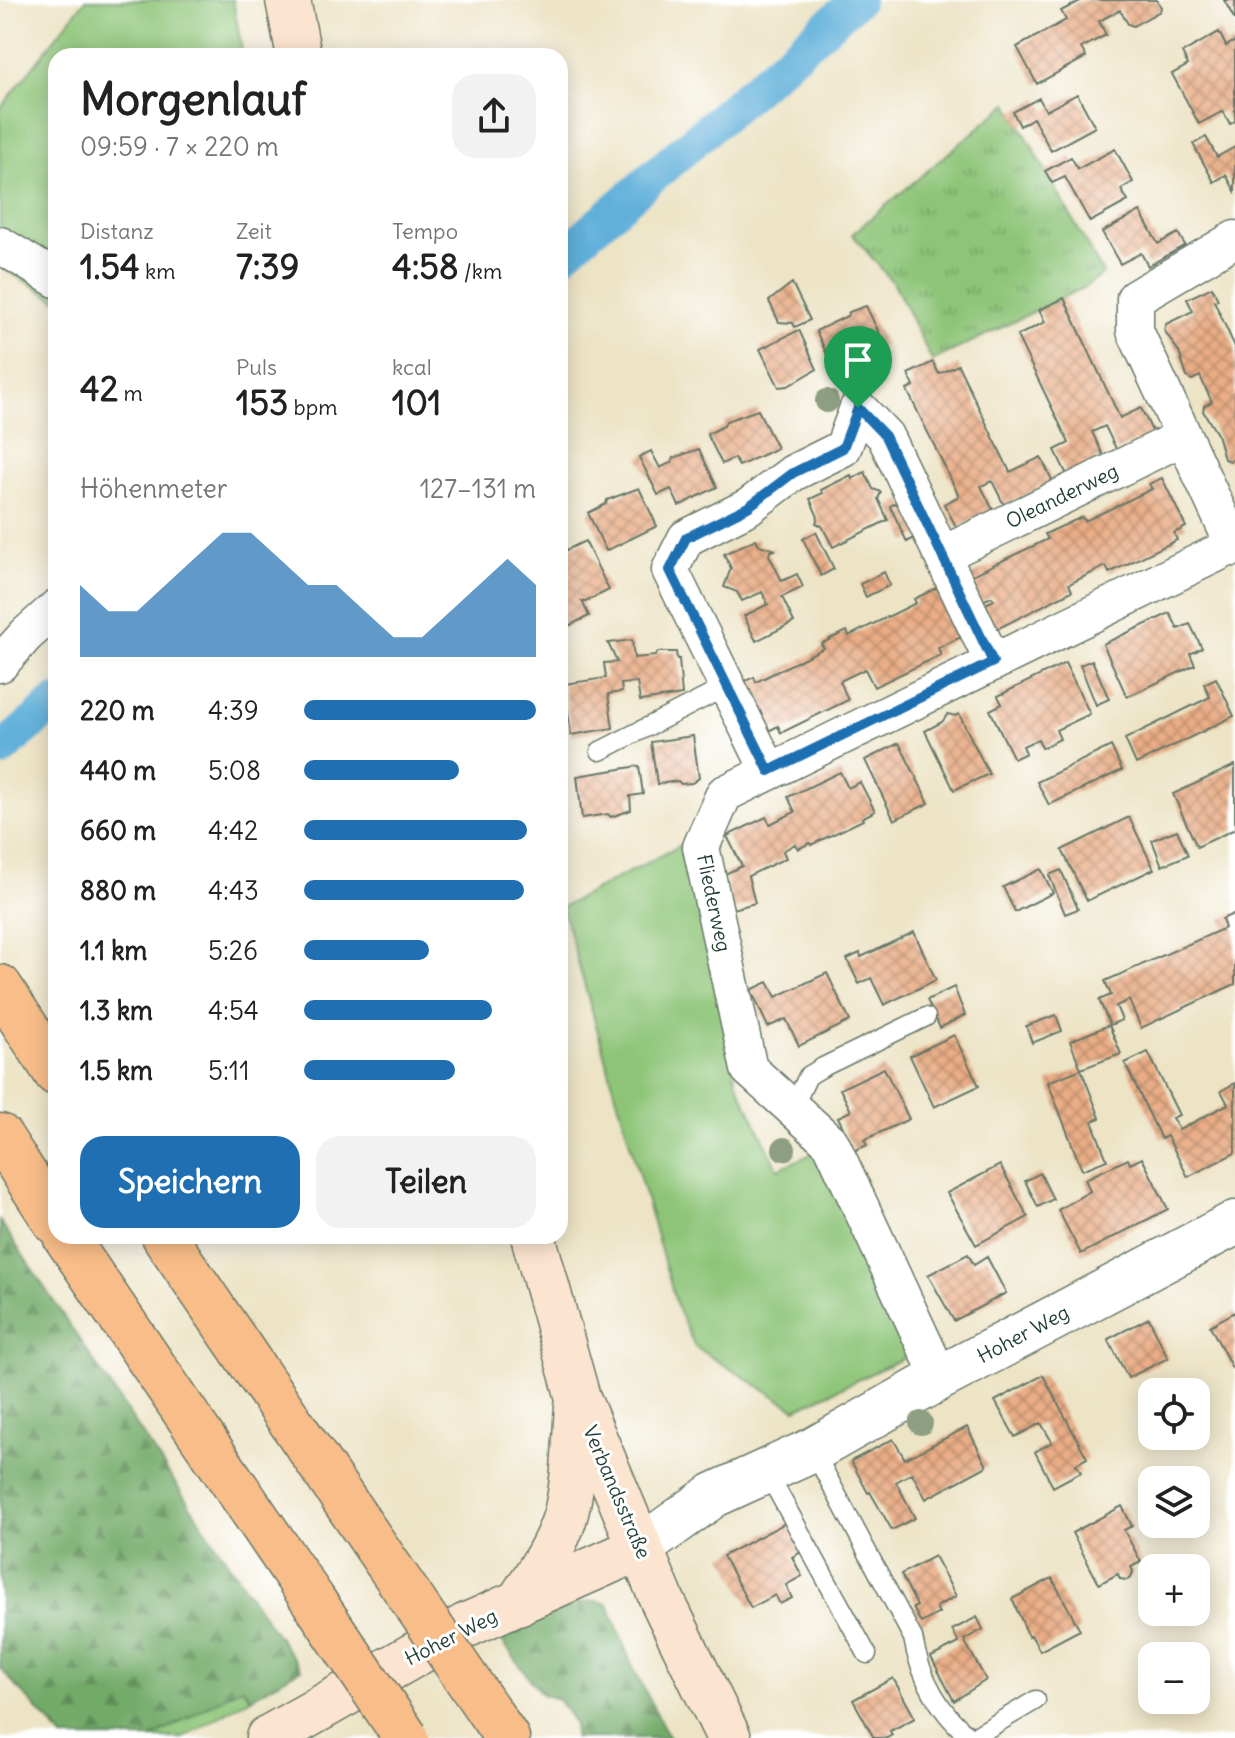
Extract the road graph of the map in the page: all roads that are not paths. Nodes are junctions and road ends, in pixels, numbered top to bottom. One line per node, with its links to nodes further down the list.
1 (288, 0): 2 (main road)
2 (297, 48)
3 (1235, 239): 6 (street)
4 (0, 245): 5 (street)
5 (48, 274)
6 (1183, 437): 7 (street); 8 (street, Oleanderweg)
7 (1234, 547): 10 (street, Fliederweg)
8 (942, 555): 10 (street); 12 (street)
9 (48, 615): 11 (street)
10 (993, 662): 14 (street, Fliederweg)
11 (0, 664)
12 (726, 687): 13 (lane); 14 (street)
13 (600, 751)
14 (769, 771): 18 (street, Fliederweg)
15 (0, 987): 17 (highway)
16 (926, 1017): 18 (lane)
17 (48, 1061)
18 (793, 1108): 25 (street, Fliederweg)
19 (0, 1136): 20 (highway)
20 (48, 1211)
21 (1235, 1223): 25 (street, Hoher Weg)
22 (70, 1244): 35 (highway, bridge)
23 (169, 1244): 33 (highway, bridge)
24 (535, 1244): 26 (main road, Verbandsstraße)
25 (940, 1378): 27 (street, Hoher Weg)
26 (578, 1398): 29 (main road, Verbandsstraße); 30 (main road)
27 (813, 1450): 28 (street, Hoher Weg); 29 (street, Hoher Weg); 32 (lane)
28 (773, 1483): 29 (street, Hoher Weg); 31 (lane)
29 (640, 1548): 30 (main road, Hoher Weg); 36 (main road, Verbandsstraße)
30 (518, 1603): 34 (main road, Hoher Weg)
31 (867, 1654)
32 (1036, 1700)
33 (498, 1726)
34 (268, 1738)
35 (406, 1738)
36 (729, 1738)

